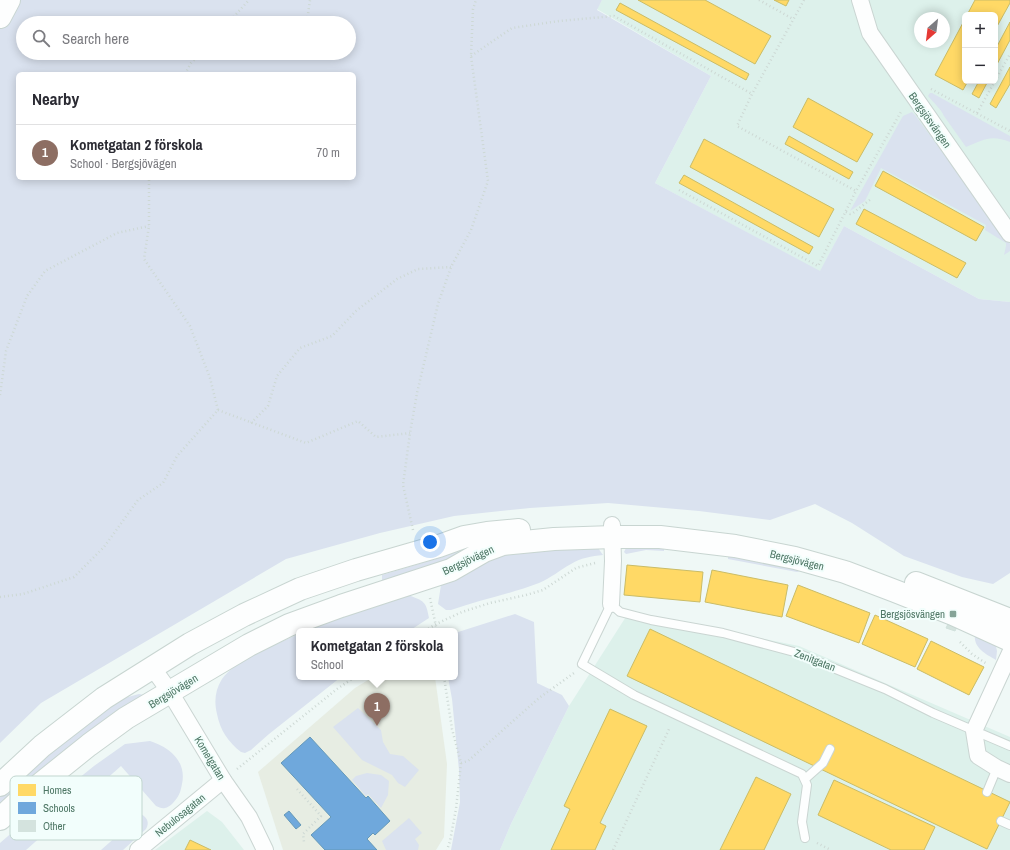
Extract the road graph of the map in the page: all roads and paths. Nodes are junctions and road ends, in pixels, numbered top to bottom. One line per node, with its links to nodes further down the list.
1 (9, 0): 8 (street)
2 (249, 0): 9 (path)
3 (310, 0): 10 (path)
4 (476, 0): 13 (path)
5 (759, 0): 11 (path)
6 (804, 0): 11 (path)
7 (860, 0): 19 (street, Bergsjösvängen)
8 (0, 16)
9 (234, 16)
10 (308, 16)
11 (794, 19): 18 (path)
12 (1010, 54): 16 (path)
13 (471, 56): 18 (path); 29 (path)
14 (194, 60): 15 (path)
15 (186, 72)
16 (998, 76)
17 (993, 84): 20 (path)
18 (752, 94): 24 (path)
19 (912, 96): 20 (path); 24 (path); 28 (street, Bergsjösvängen)
20 (977, 113): 21 (path)
21 (1010, 131)
22 (148, 180): 27 (path)
23 (679, 190): 26 (path)
24 (856, 191): 26 (path)
25 (871, 199): 26 (path)
26 (846, 212)
27 (149, 226): 30 (path); 31 (path)
28 (1010, 234)
29 (452, 267): 32 (path); 33 (path)
30 (0, 395)
31 (218, 410): 32 (path); 38 (path)
32 (251, 423): 33 (path)
33 (410, 433): 34 (path)
34 (413, 530)
35 (612, 531): 36 (street); 40 (street, Bergsjövägen); 44 (street, Bergsjövägen); 48 (street, Bergsjövägen); 52 (street, Bergsjövägen)
36 (613, 560): 39 (street); 41 (path)
37 (428, 592): 41 (path)
38 (0, 597)
39 (611, 604): 47 (lane); 54 (lane, Zenitgatan)
40 (1010, 620)
41 (436, 624): 42 (path); 43 (path)
42 (430, 628)
43 (437, 628)
44 (1010, 640)
45 (958, 641): 49 (path)
46 (1010, 653): 49 (street)
47 (582, 664): 53 (lane); 57 (path)
48 (152, 667): 52 (street, Kometgatan); 62 (street, Bergsjövägen)
49 (1002, 672): 54 (street)
50 (350, 680): 61 (path)
51 (444, 680): 57 (path)
52 (170, 692): 59 (street, Bergsjövägen); 61 (street, Kometgatan)
53 (676, 714): 60 (lane); 74 (path)
54 (974, 731): 55 (lane, Zenitgatan); 58 (street)
55 (1010, 746)
56 (830, 749): 60 (lane)
57 (461, 763): 73 (path)
58 (1003, 771): 64 (lane)
59 (50, 776)
60 (805, 779): 69 (lane)
61 (223, 780): 71 (street, Nebulosagatan); 72 (street, Kometgatan)
62 (0, 785)
63 (297, 789): 70 (path)
64 (987, 792)
65 (10, 810): 66 (street, Bergsjövägen)
66 (0, 819)
67 (1001, 821): 68 (lane)
68 (1010, 826)
69 (805, 838)
70 (304, 842)
71 (138, 850)
72 (265, 850)
73 (447, 850)
74 (614, 850)

